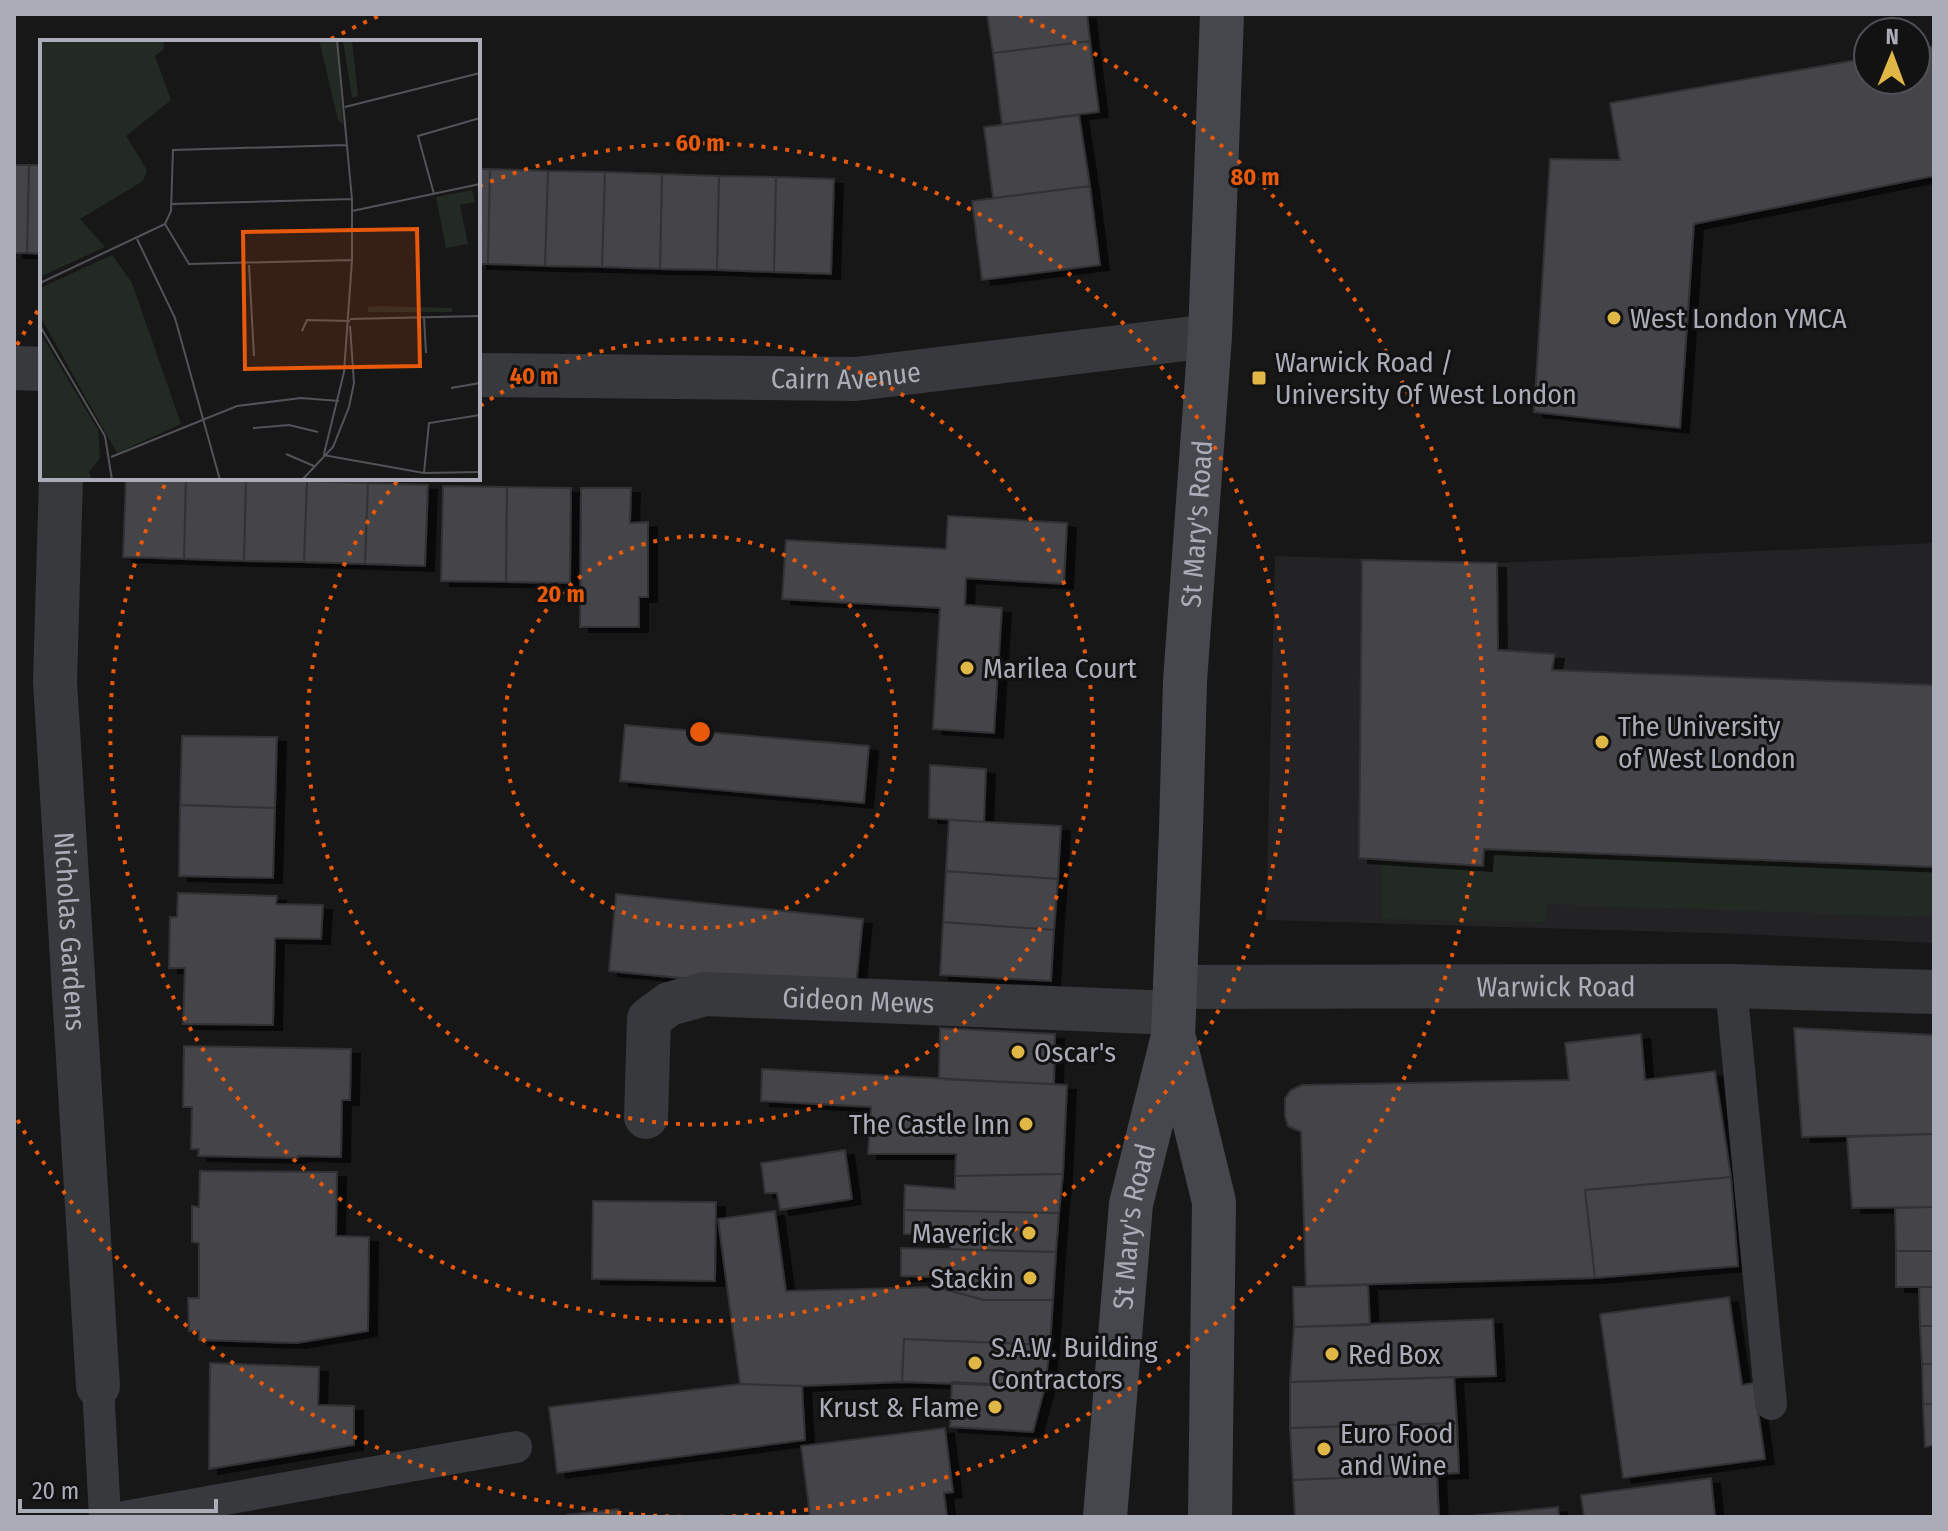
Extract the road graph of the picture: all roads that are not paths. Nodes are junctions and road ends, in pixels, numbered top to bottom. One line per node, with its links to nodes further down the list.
1 (1222, 14): 2 (main road, St Mary's Road)
2 (1210, 336): 5 (street, Cairn Avenue); 9 (main road, St Mary's Road)
3 (14, 368): 4 (street)
4 (40, 369)
5 (480, 375)
6 (61, 480): 11 (street, Nicholas Gardens)
7 (1731, 986): 8 (street, Warwick Road); 9 (street, Warwick Road); 12 (lane)
8 (1934, 992)
9 (1174, 1012): 10 (street, Gideon Mews); 16 (main road, St Mary's Road); 17 (main road, St Mary's Road)
10 (646, 1117)
11 (98, 1386): 14 (lane)
12 (1771, 1404)
13 (516, 1447): 15 (lane)
14 (105, 1517)
15 (124, 1517)
16 (1105, 1517)
17 (1210, 1517)

